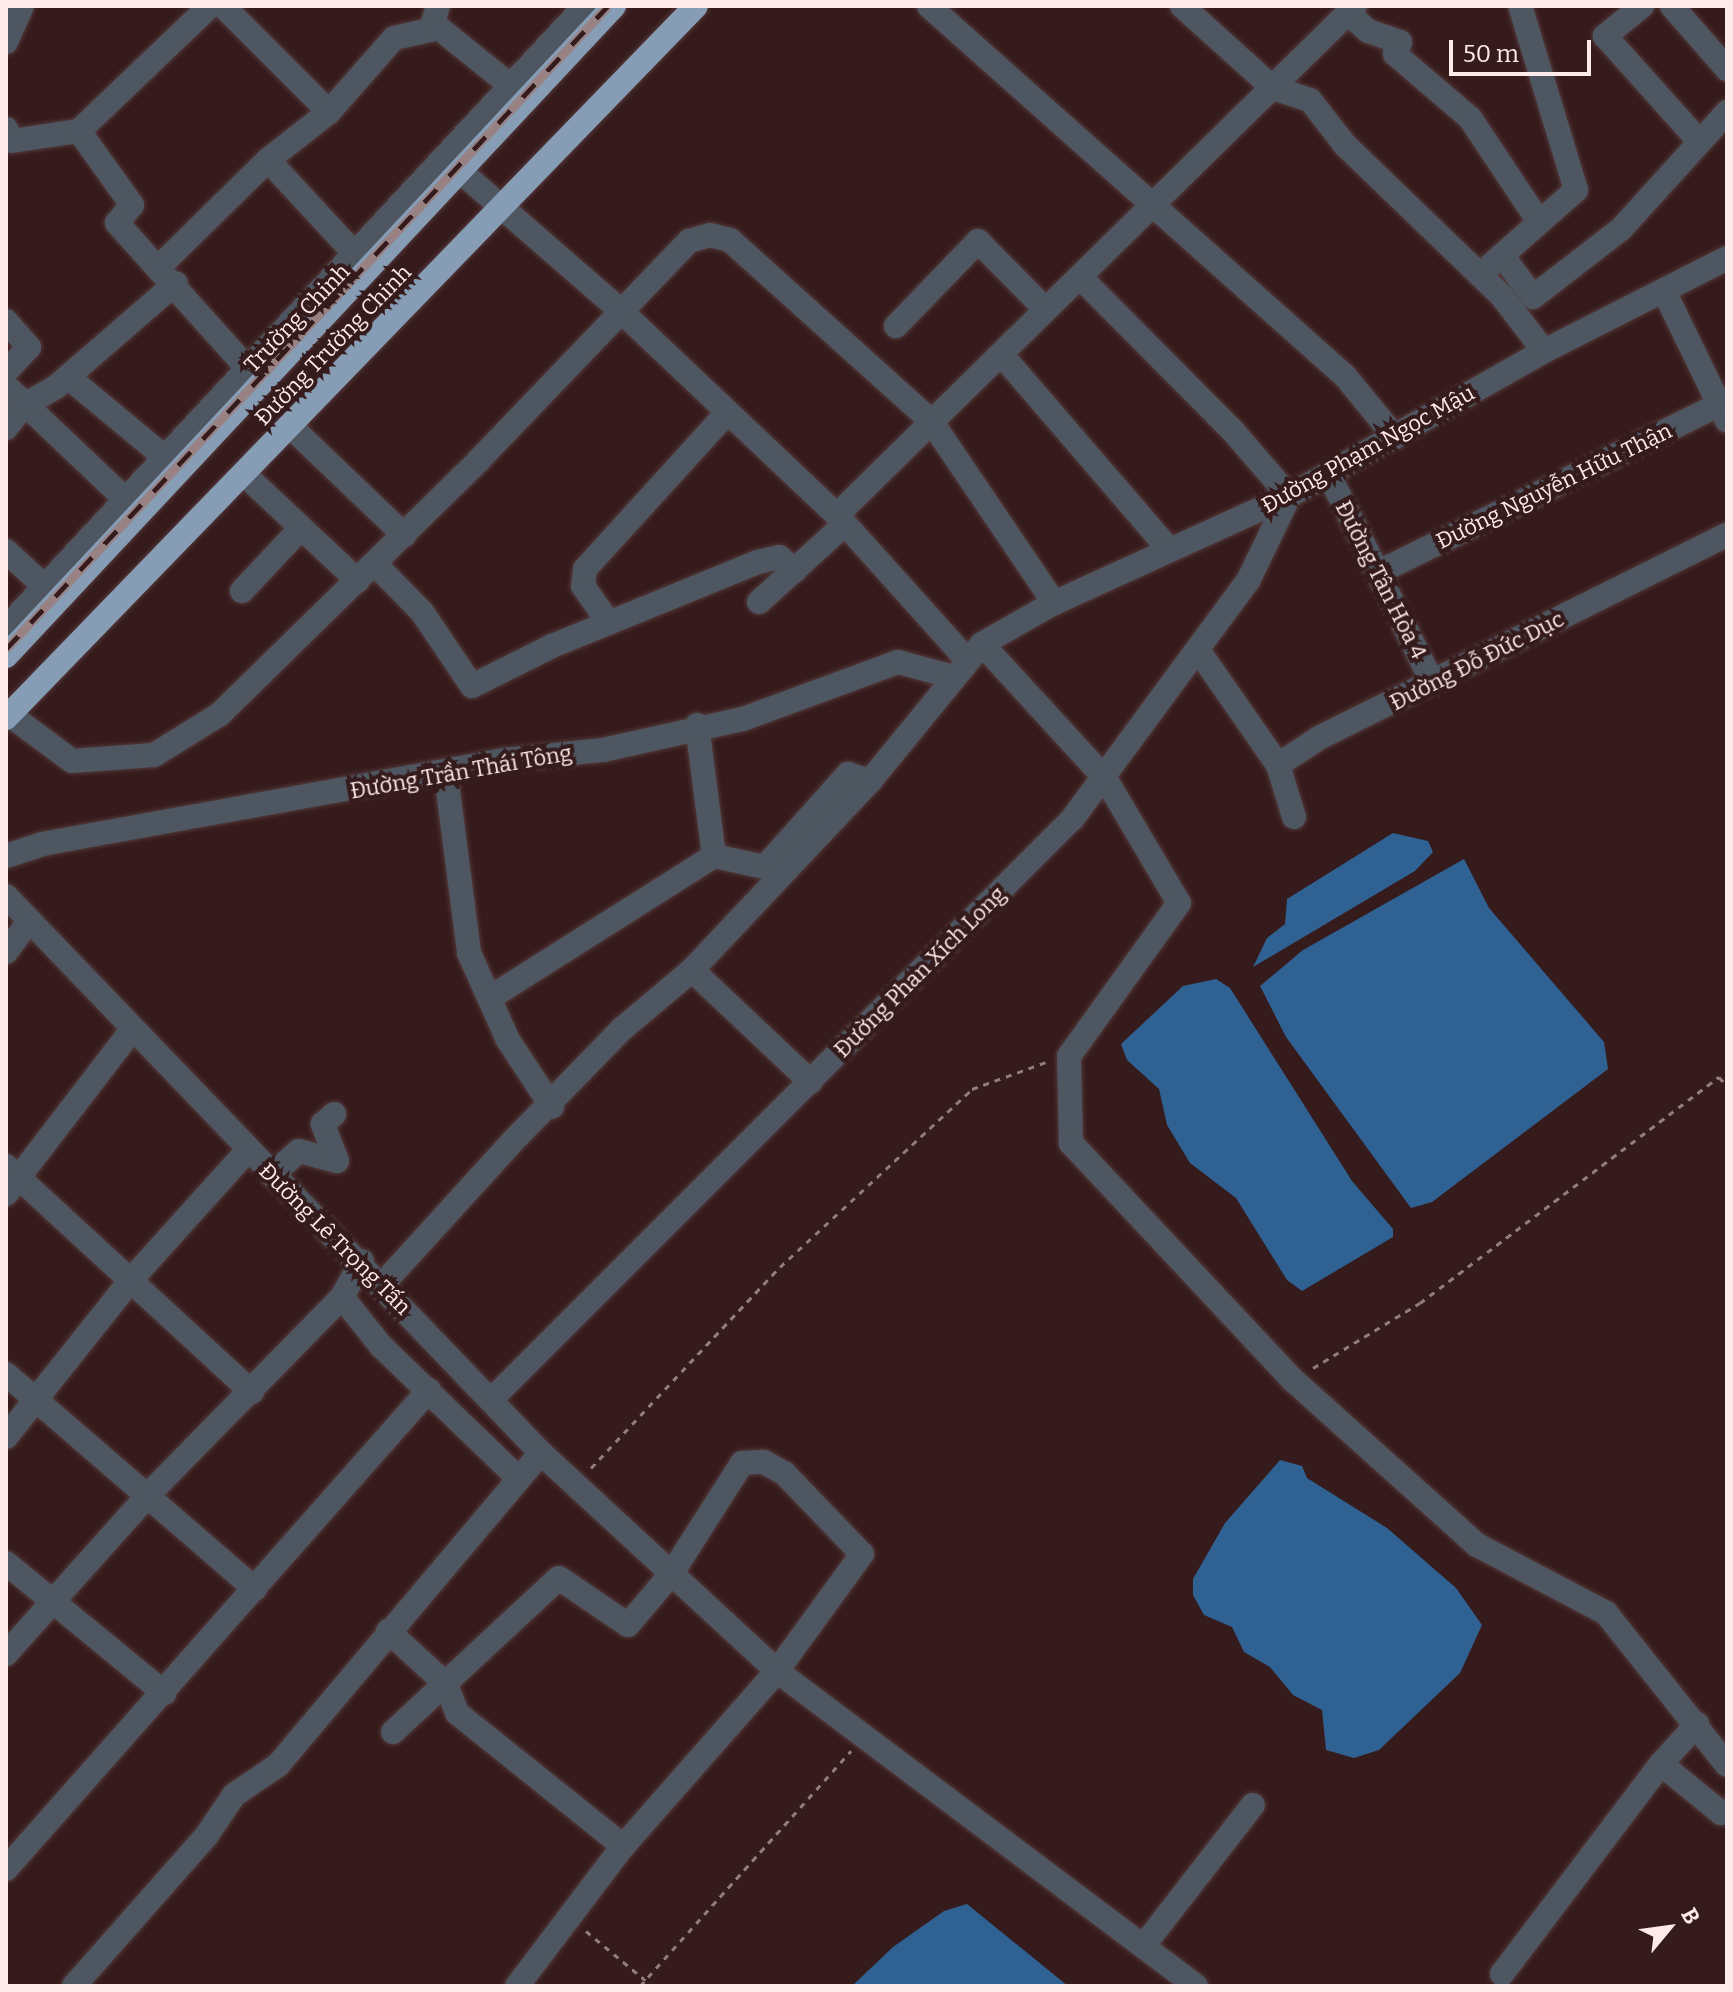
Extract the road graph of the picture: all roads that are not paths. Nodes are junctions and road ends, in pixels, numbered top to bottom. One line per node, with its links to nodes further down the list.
1 (22, 6): 14 (street)
2 (210, 6): 21 (street)
3 (223, 6): 18 (street)
4 (585, 6): 16 (street, Trường Chinh)
5 (614, 6): 24 (highway, Đường Trường Chinh)
6 (696, 6): 26 (highway, Đường Trường Chinh)
7 (929, 6): 25 (street)
8 (1182, 6): 17 (street)
9 (1520, 6): 27 (street)
10 (1642, 6): 22 (street)
11 (1672, 6): 15 (street)
12 (1351, 10): 17 (street); 27 (street)
13 (435, 18): 16 (street); 18 (street)
14 (6, 42)
15 (1727, 69)
16 (511, 86): 29 (street, Trường Chinh)
17 (1273, 88): 25 (street); 32 (street)
18 (329, 112): 23 (street)
19 (1727, 112): 22 (street)
20 (6, 129): 21 (street)
21 (79, 131): 31 (street)
22 (1698, 140): 28 (street)
23 (268, 160): 29 (street, Đường Trường Chinh); 31 (street)
24 (460, 171): 26 (street); 73 (highway, Đường Trường Chinh)
25 (1158, 205): 33 (street); 51 (street)
26 (502, 209): 36 (street); 49 (highway, Đường Trường Chinh)
27 (1539, 222): 28 (street)
28 (1502, 255): 32 (street)
29 (357, 256): 41 (street, Trường Chinh)
30 (1727, 258): 34 (street, Đường Phạm Ngọc Mậu)
31 (168, 274): 41 (street); 43 (street)
32 (1481, 275): 39 (street)
33 (1080, 277): 35 (street); 55 (street)
34 (1664, 291): 39 (street, Đường Phạm Ngọc Mậu); 46 (street)
35 (1045, 309): 38 (street); 40 (street)
36 (622, 312): 47 (street); 48 (street); 59 (street)
37 (6, 321): 42 (street)
38 (896, 326)
39 (1544, 351): 51 (street, Đường Phạm Ngọc Mậu)
40 (1001, 354): 48 (street); 61 (street)
41 (248, 369): 52 (street, Trường Chinh)
42 (6, 372)
43 (68, 377): 45 (street); 52 (street)
44 (6, 386): 45 (street)
45 (23, 406): 50 (street); 56 (street)
46 (1724, 409): 64 (street, Đường Nguyễn Hữu Thận)
47 (726, 414): 57 (street); 70 (street)
48 (931, 421): 57 (street); 69 (street)
49 (290, 426): 53 (highway, Đường Trường Chinh); 59 (street)
50 (6, 428)
51 (1395, 437): 54 (street, Đường Phạm Ngọc Mậu)
52 (163, 456): 56 (street, Trường Chinh)
53 (244, 474): 58 (street); 76 (highway, Đường Trường Chinh)
54 (1329, 475): 55 (street, Đường Phạm Ngọc Mậu); 64 (street, Đường Tân Hòa 4)
55 (1289, 496): 61 (street, Đường Phạm Ngọc Mậu); 72 (street, Đường Phan Xích Long)
56 (124, 498): 66 (street, Trường Chinh)
57 (841, 520): 63 (street); 74 (street)
58 (301, 528): 65 (street); 67 (street)
59 (404, 535): 65 (street)
60 (1727, 535): 75 (street, Đường Đỗ Đức Dục)
61 (1169, 549): 69 (street, Đường Phạm Ngọc Mậu)
62 (6, 551): 66 (street)
63 (795, 570): 68 (street); 70 (street)
64 (1381, 571): 75 (street, Đường Tân Hòa 4)
65 (366, 572): 70 (street); 76 (street)
66 (44, 586): 71 (street, Trường Chinh)
67 (242, 591)
68 (759, 602)
69 (1054, 603): 74 (street, Đường Phạm Ngọc Mậu)
70 (609, 623)
71 (6, 628)
72 (1198, 650): 78 (street); 80 (street, Đường Phan Xích Long)
73 (6, 656)
74 (968, 660): 77 (street, Đường Trần Thái Tông); 80 (street); 81 (street)
75 (1433, 684): 78 (street, Đường Đỗ Đức Dục)
76 (8, 716)
77 (697, 725): 79 (street, Đường Trần Thái Tông); 84 (street)
78 (1278, 765): 82 (street)
79 (446, 775): 83 (street, Đường Trần Thái Tông); 89 (street)
80 (1105, 778): 91 (street, Đường Phan Xích Long); 119 (street)
81 (870, 781): 84 (street); 88 (street)
82 (1294, 817)
83 (6, 856)
84 (714, 856): 89 (street)
85 (6, 896): 86 (street, Đường Lê Trọng Tấn)
86 (29, 922): 87 (street); 90 (street, Đường Lê Trọng Tấn)
87 (6, 952)
88 (692, 970): 91 (street); 92 (street)
89 (491, 997): 92 (street)
90 (131, 1031): 94 (street, Đường Lê Trọng Tấn); 96 (street)
91 (811, 1082): 104 (street, Đường Phan Xích Long)
92 (552, 1107): 99 (street)
93 (334, 1114): 95 (street)
94 (247, 1151): 95 (street, Đường Lê Trọng Tấn); 98 (street)
95 (272, 1175): 97 (street, Đường Lê Trọng Tấn)
96 (10, 1179): 98 (street)
97 (362, 1261): 99 (street, Đường Lê Trọng Tấn); 100 (street)
98 (130, 1281): 103 (street); 105 (street)
99 (382, 1285): 104 (street, Đường Lê Trọng Tấn)
100 (342, 1297): 102 (street); 103 (street)
101 (6, 1374): 105 (street)
102 (429, 1390): 108 (street); 112 (street)
103 (252, 1392): 109 (street)
104 (491, 1400): 107 (street, Đường Lê Trọng Tấn)
105 (37, 1401): 106 (street); 109 (street)
106 (6, 1437)
107 (541, 1453): 108 (street); 111 (street, Đường Lê Trọng Tấn)
108 (517, 1477): 114 (street)
109 (149, 1494): 112 (street); 113 (street)
110 (6, 1563): 113 (street)
111 (672, 1573): 116 (street, Đường Lê Trọng Tấn); 116 (street); 117 (street)
112 (255, 1589): 118 (street)
113 (52, 1603): 115 (street); 118 (street)
114 (388, 1631): 117 (street); 129 (street)
115 (6, 1654)
116 (777, 1671): 125 (street); 127 (street, Đường Lê Trọng Tấn)
117 (446, 1684): 120 (street); 125 (street)
118 (164, 1693): 126 (street)
119 (1697, 1724): 121 (street); 122 (street)
120 (393, 1732)
121 (1661, 1764): 124 (street); 128 (street)
122 (1727, 1765)
123 (1253, 1805): 127 (street)
124 (1727, 1811)
125 (623, 1846): 130 (street)
126 (6, 1869)
127 (1145, 1944): 131 (street, Đường Lê Trọng Tấn)
128 (1504, 1982)
129 (74, 1986)
130 (517, 1986)
131 (1196, 1986)

